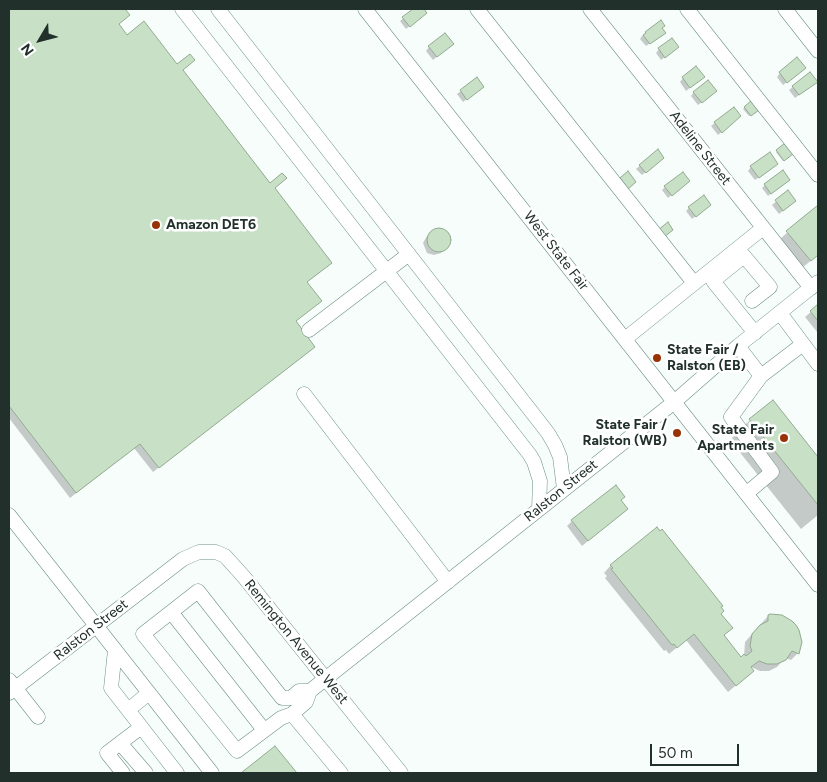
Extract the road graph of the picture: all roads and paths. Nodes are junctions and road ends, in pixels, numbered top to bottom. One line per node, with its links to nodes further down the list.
1 (182, 9): 12 (street)
2 (218, 9): 11 (street)
3 (365, 9): 19 (street, West State Fair)
4 (476, 9): 13 (street)
5 (590, 9): 10 (street, Adeline Street)
6 (687, 9): 9 (street)
7 (785, 9): 8 (street)
8 (818, 50)
9 (818, 175)
10 (763, 228): 13 (street); 14 (street, Adeline Street)
11 (409, 254): 12 (street); 26 (street)
12 (387, 271): 17 (street); 28 (street)
13 (694, 283): 19 (street)
14 (815, 285): 16 (street, Ralston Street)
15 (752, 301): 18 (street)
16 (780, 313): 18 (street, Ralston Street); 20 (street)
17 (309, 330)
18 (755, 333): 21 (street, Ralston Street)
19 (625, 339): 25 (street, West State Fair)
20 (803, 344): 22 (street); 23 (street)
21 (738, 346): 23 (street); 25 (street, Ralston Street)
22 (818, 364)
23 (760, 376): 27 (street)
24 (304, 394): 31 (street)
25 (673, 403): 26 (street, Ralston Street); 27 (street, West State Fair)
26 (564, 489): 28 (street, Ralston Street)
27 (747, 493): 32 (street, West State Fair)
28 (539, 509): 31 (street, Ralston Street)
29 (9, 515): 34 (street)
30 (174, 566): 34 (street, Ralston Street); 36 (street, Remington Avenue West)
31 (448, 582): 36 (street, Ralston Street)
32 (818, 585)
33 (170, 612): 38 (street); 44 (street); 44 (street)
34 (96, 626): 35 (street); 37 (street, Ralston Street)
35 (115, 650): 39 (street); 40 (street)
36 (326, 679): 38 (street, Ralston Street); 51 (street, Remington Avenue West)
37 (11, 687): 42 (street)
38 (310, 691): 41 (street)
39 (148, 693): 40 (street); 49 (street)
40 (128, 710): 43 (street)
41 (292, 714): 44 (street); 50 (street)
42 (38, 717)
43 (140, 728): 45 (street); 48 (street)
44 (264, 730)
45 (120, 743): 46 (street); 47 (street)
46 (123, 773)
47 (146, 773)
48 (177, 773)
49 (212, 773)
50 (341, 773)
51 (401, 773)

